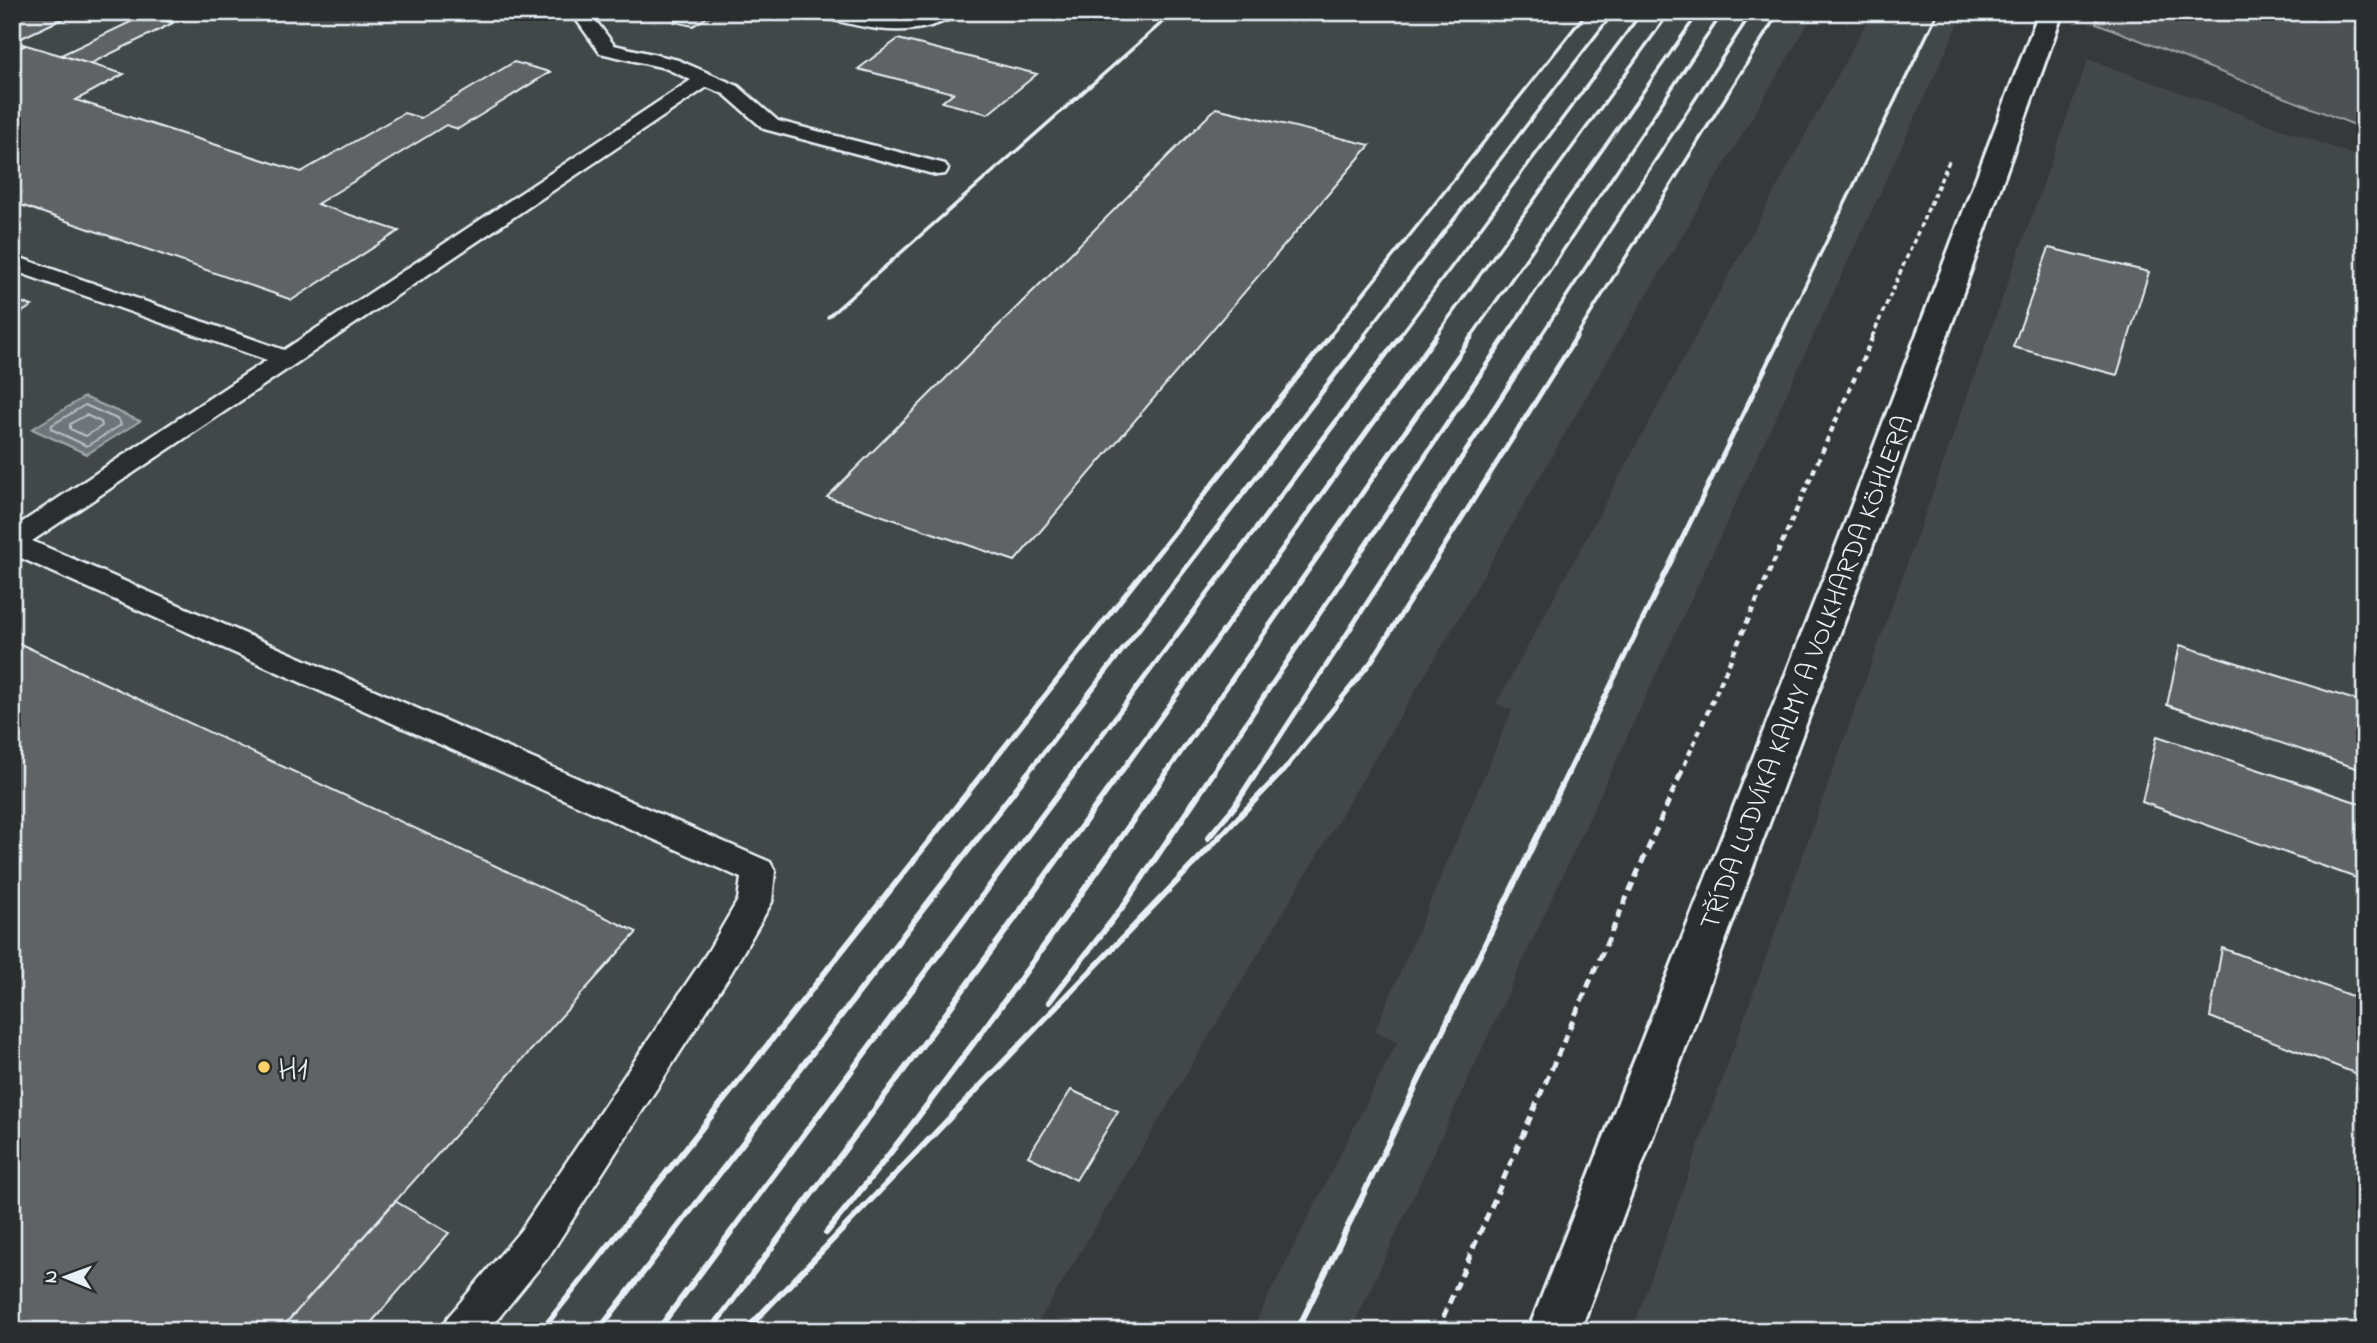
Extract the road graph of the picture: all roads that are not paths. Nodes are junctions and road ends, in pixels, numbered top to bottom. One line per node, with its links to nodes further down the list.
1 (825, 12): 2 (lane)
2 (949, 12)
3 (2051, 12): 11 (street, TŘÍDA LUDVÍKA KALMY A VOLKHARDA KÖHLERA)
4 (580, 13): 5 (lane)
5 (706, 79): 6 (lane); 8 (lane)
6 (937, 169)
7 (12, 262): 8 (lane)
8 (287, 359): 9 (lane)
9 (12, 543): 10 (lane)
10 (462, 1331)
11 (1554, 1331)

